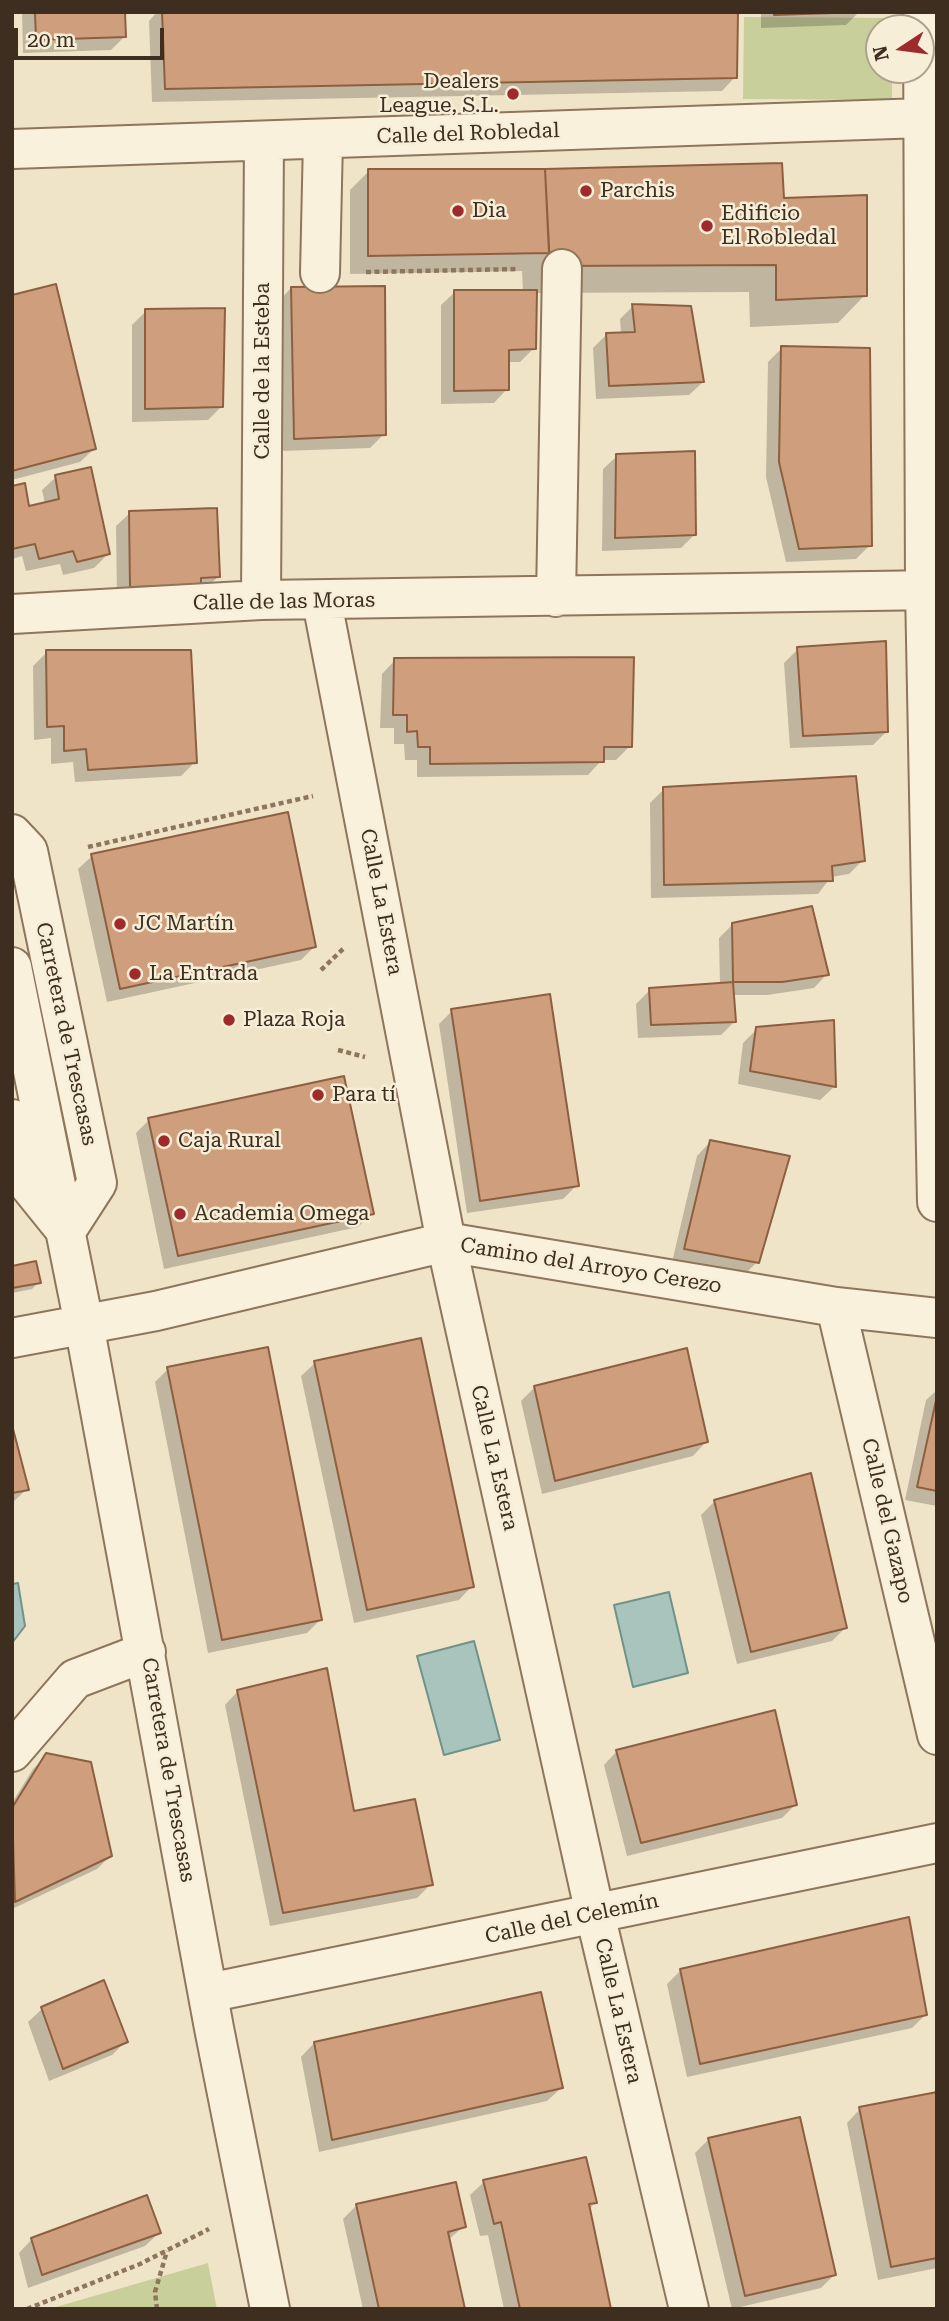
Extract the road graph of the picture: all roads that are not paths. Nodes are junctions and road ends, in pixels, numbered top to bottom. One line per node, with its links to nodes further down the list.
1 (923, 12): 2 (street)
2 (923, 118): 3 (street, Calle del Robledal); 6 (street)
3 (323, 139): 4 (street, Calle del Robledal); 8 (street)
4 (264, 142): 5 (street, Calle del Robledal); 12 (street, Calle de la Esteba)
5 (12, 149)
6 (930, 197): 9 (street)
7 (562, 269): 11 (street)
8 (320, 273)
9 (930, 410): 10 (street)
10 (931, 589): 11 (street, Calle de las Moras); 18 (street)
11 (556, 597): 13 (street, Calle de las Moras)
12 (261, 600): 13 (street, Calle de las Moras); 14 (street, Calle de las Moras)
13 (322, 602): 20 (street, Calle La Estera)
14 (12, 614)
15 (12, 834): 19 (street, Carretera de Trescasas)
16 (15, 987): 19 (street, Carretera de Trescasas)
17 (12, 1119): 19 (street, Carretera de Trescasas)
18 (937, 1202)
19 (66, 1231): 23 (street, Carretera de Trescasas)
20 (446, 1242): 21 (street, Camino del Arroyo Cerezo); 23 (street, Camino del Arroyo Cerezo); 29 (street, Calle La Estera)
21 (836, 1307): 22 (street, Camino del Arroyo Cerezo); 26 (street, Calle del Gazapo)
22 (937, 1318)
23 (84, 1324): 24 (street, Camino del Arroyo Cerezo); 25 (street, Carretera de Trescasas)
24 (12, 1338)
25 (146, 1652): 27 (street); 30 (street, Carretera de Trescasas)
26 (937, 1735)
27 (12, 1752)
28 (937, 1843): 29 (street, Calle del Celemín)
29 (595, 1914): 30 (street, Calle del Celemín); 32 (street, Calle La Estera)
30 (208, 1993): 31 (street, Carretera de Trescasas)
31 (270, 2309)
32 (689, 2309)

